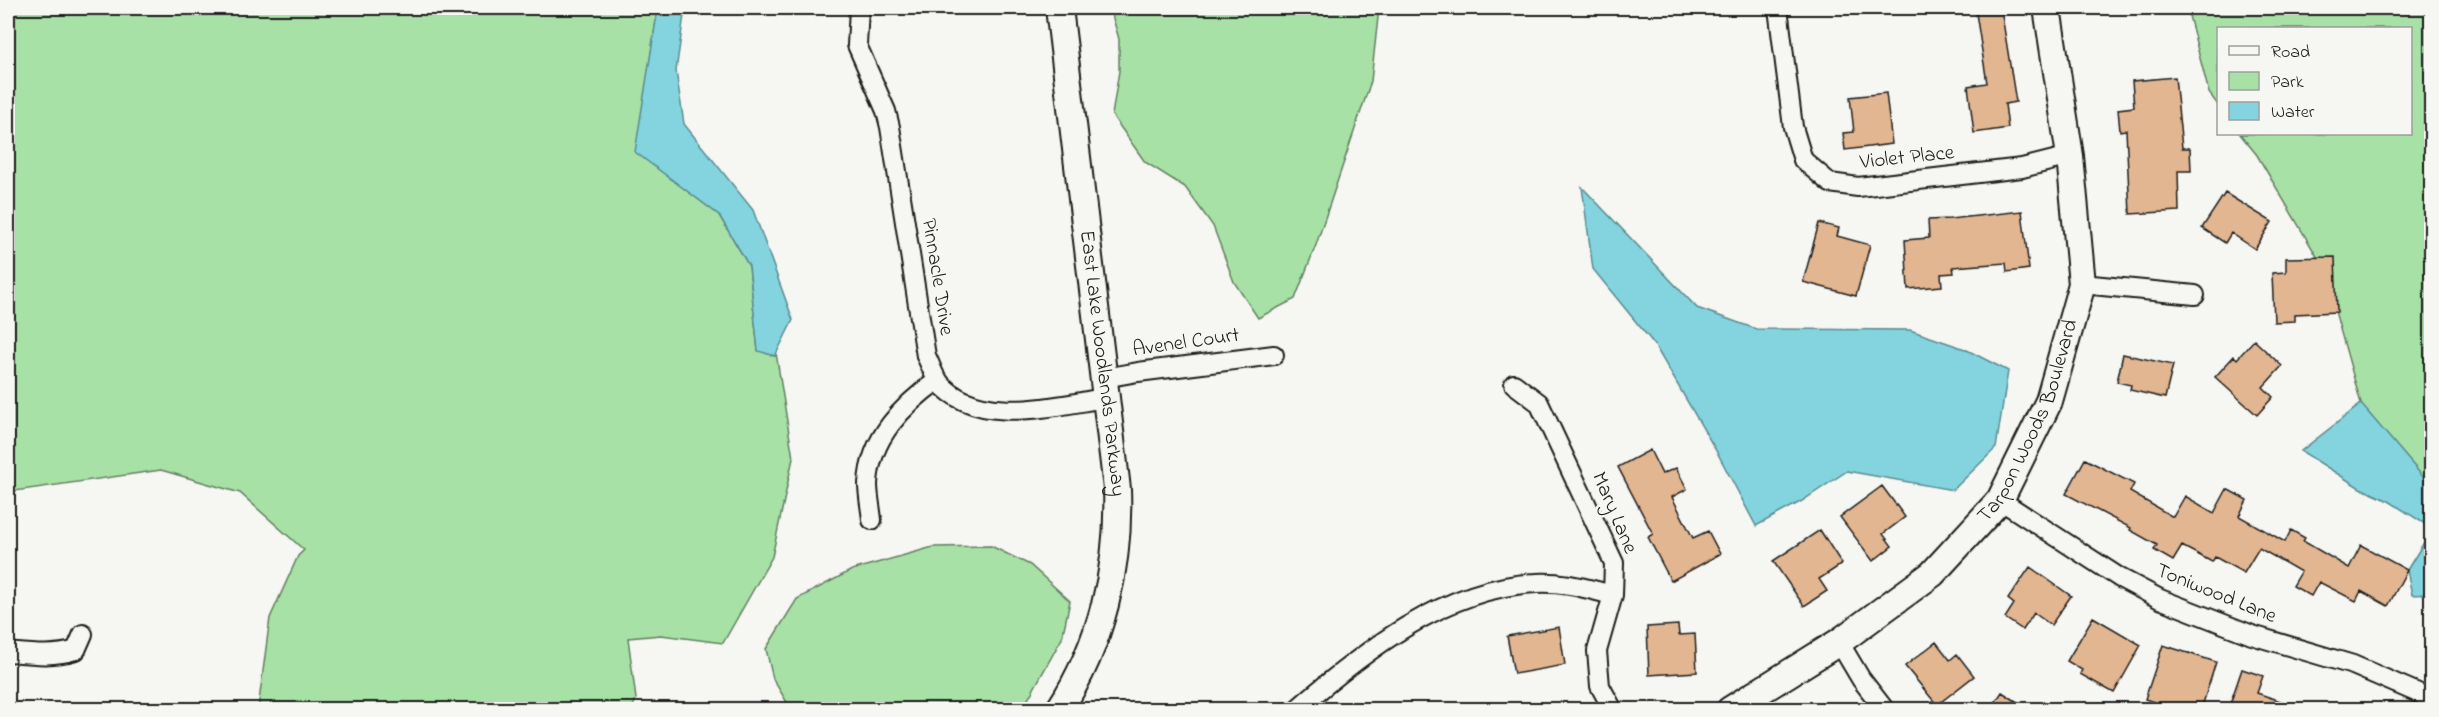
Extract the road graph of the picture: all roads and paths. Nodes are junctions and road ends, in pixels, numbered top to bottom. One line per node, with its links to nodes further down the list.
1 (859, 8): 9 (street, Pinnacle Drive)
2 (1059, 8): 11 (street, East Lake Woodlands Parkway)
3 (1778, 8): 5 (street, Violet Place)
4 (2047, 8): 5 (street, Tarpon Woods Boulevard)
5 (2070, 156): 6 (street, Tarpon Woods Boulevard)
6 (2082, 284): 7 (street); 12 (street, Tarpon Woods Boulevard)
7 (2195, 295)
8 (1274, 355): 11 (street, Avenel Court)
9 (938, 380): 11 (street, Pinnacle Drive); 13 (street)
10 (1514, 384): 14 (street, Mary Lane)
11 (1105, 388): 19 (street, East Lake Woodlands Parkway)
12 (2000, 500): 16 (street, Tarpon Woods Boulevard); 18 (street, Toniwood Lane)
13 (872, 520)
14 (1613, 595): 20 (street); 21 (street, Mary Lane)
15 (83, 634): 17 (street)
16 (1839, 642): 22 (street, Tarpon Woods Boulevard); 23 (street)
17 (8, 652)
18 (2432, 699)
19 (1059, 710)
20 (1296, 710)
21 (1613, 710)
22 (1730, 710)
23 (1885, 710)

